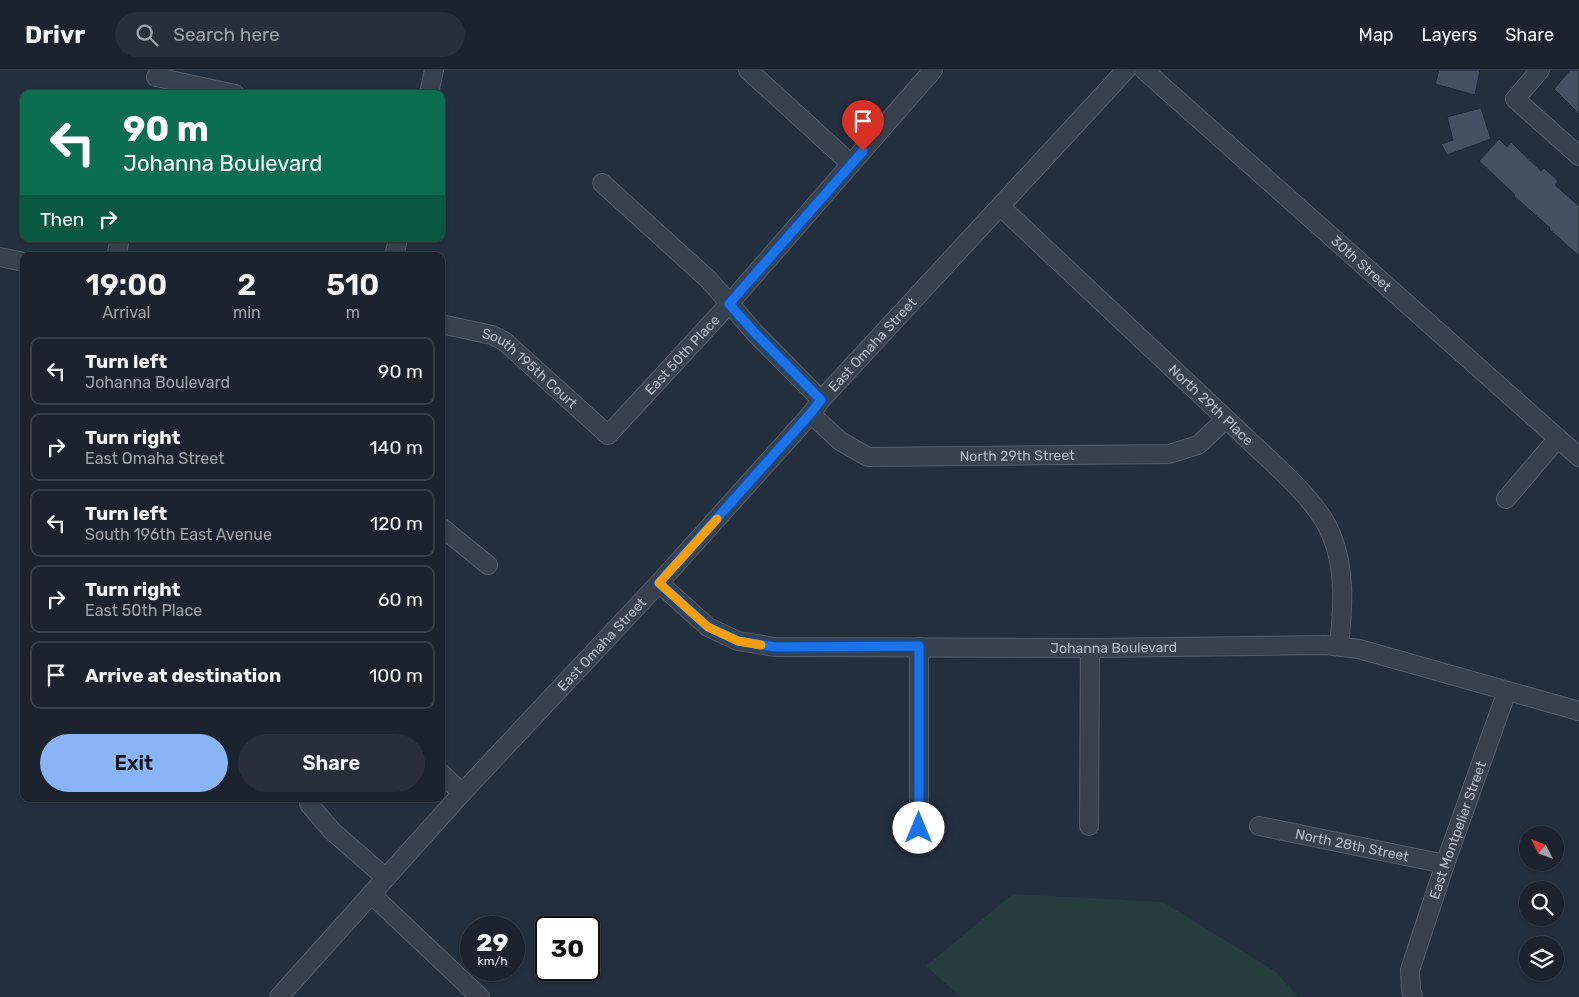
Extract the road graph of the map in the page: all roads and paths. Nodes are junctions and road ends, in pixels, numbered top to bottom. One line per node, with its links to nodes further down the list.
1 (434, 70): 9 (street)
2 (748, 70): 11 (street)
3 (933, 70): 11 (street, East 50th Place)
4 (1126, 70): 13 (street, East Omaha Street)
5 (1144, 70): 22 (street, 30th Street)
6 (1540, 70): 10 (street)
7 (155, 80): 8 (street)
8 (212, 90)
9 (430, 90)
10 (1579, 156)
11 (851, 164): 16 (street, East 50th Place)
12 (602, 183): 16 (street)
13 (1000, 206): 18 (street, East Omaha Street); 20 (street, North 29th Place)
14 (0, 257): 15 (street)
15 (20, 261)
16 (729, 304): 18 (street); 21 (street, East 50th Place)
17 (445, 325): 21 (street, South 195th Court)
18 (821, 400): 19 (street, East Omaha Street)
19 (810, 414): 20 (street, North 29th Street); 27 (street, East Omaha Street)
20 (1226, 419): 29 (street, North 29th Place)
21 (608, 435)
22 (1558, 438): 23 (street, 30th Street); 24 (street)
23 (1579, 457)
24 (1506, 500)
25 (445, 530): 26 (street)
26 (488, 565)
27 (659, 583): 28 (street, Johanna Boulevard); 34 (street, East Omaha Street)
28 (919, 646): 30 (street, Johanna Boulevard); 38 (street)
29 (1340, 646): 30 (street, Johanna Boulevard); 31 (street, Johanna Boulevard)
30 (1090, 648): 36 (street)
31 (1507, 691): 32 (street, Johanna Boulevard); 39 (street, East Montpelier Street)
32 (1579, 711)
33 (445, 778): 34 (street)
34 (462, 793): 40 (street, East Omaha Street)
35 (309, 804): 40 (street)
36 (1090, 826)
37 (1259, 826): 39 (street, North 28th Street)
38 (919, 828)
39 (1445, 864): 44 (street, East Montpelier Street)
40 (386, 878): 41 (street, East Omaha Street)
41 (371, 894): 42 (street, East Omaha Street); 43 (street)
42 (278, 997)
43 (480, 997)
44 (1413, 997)

